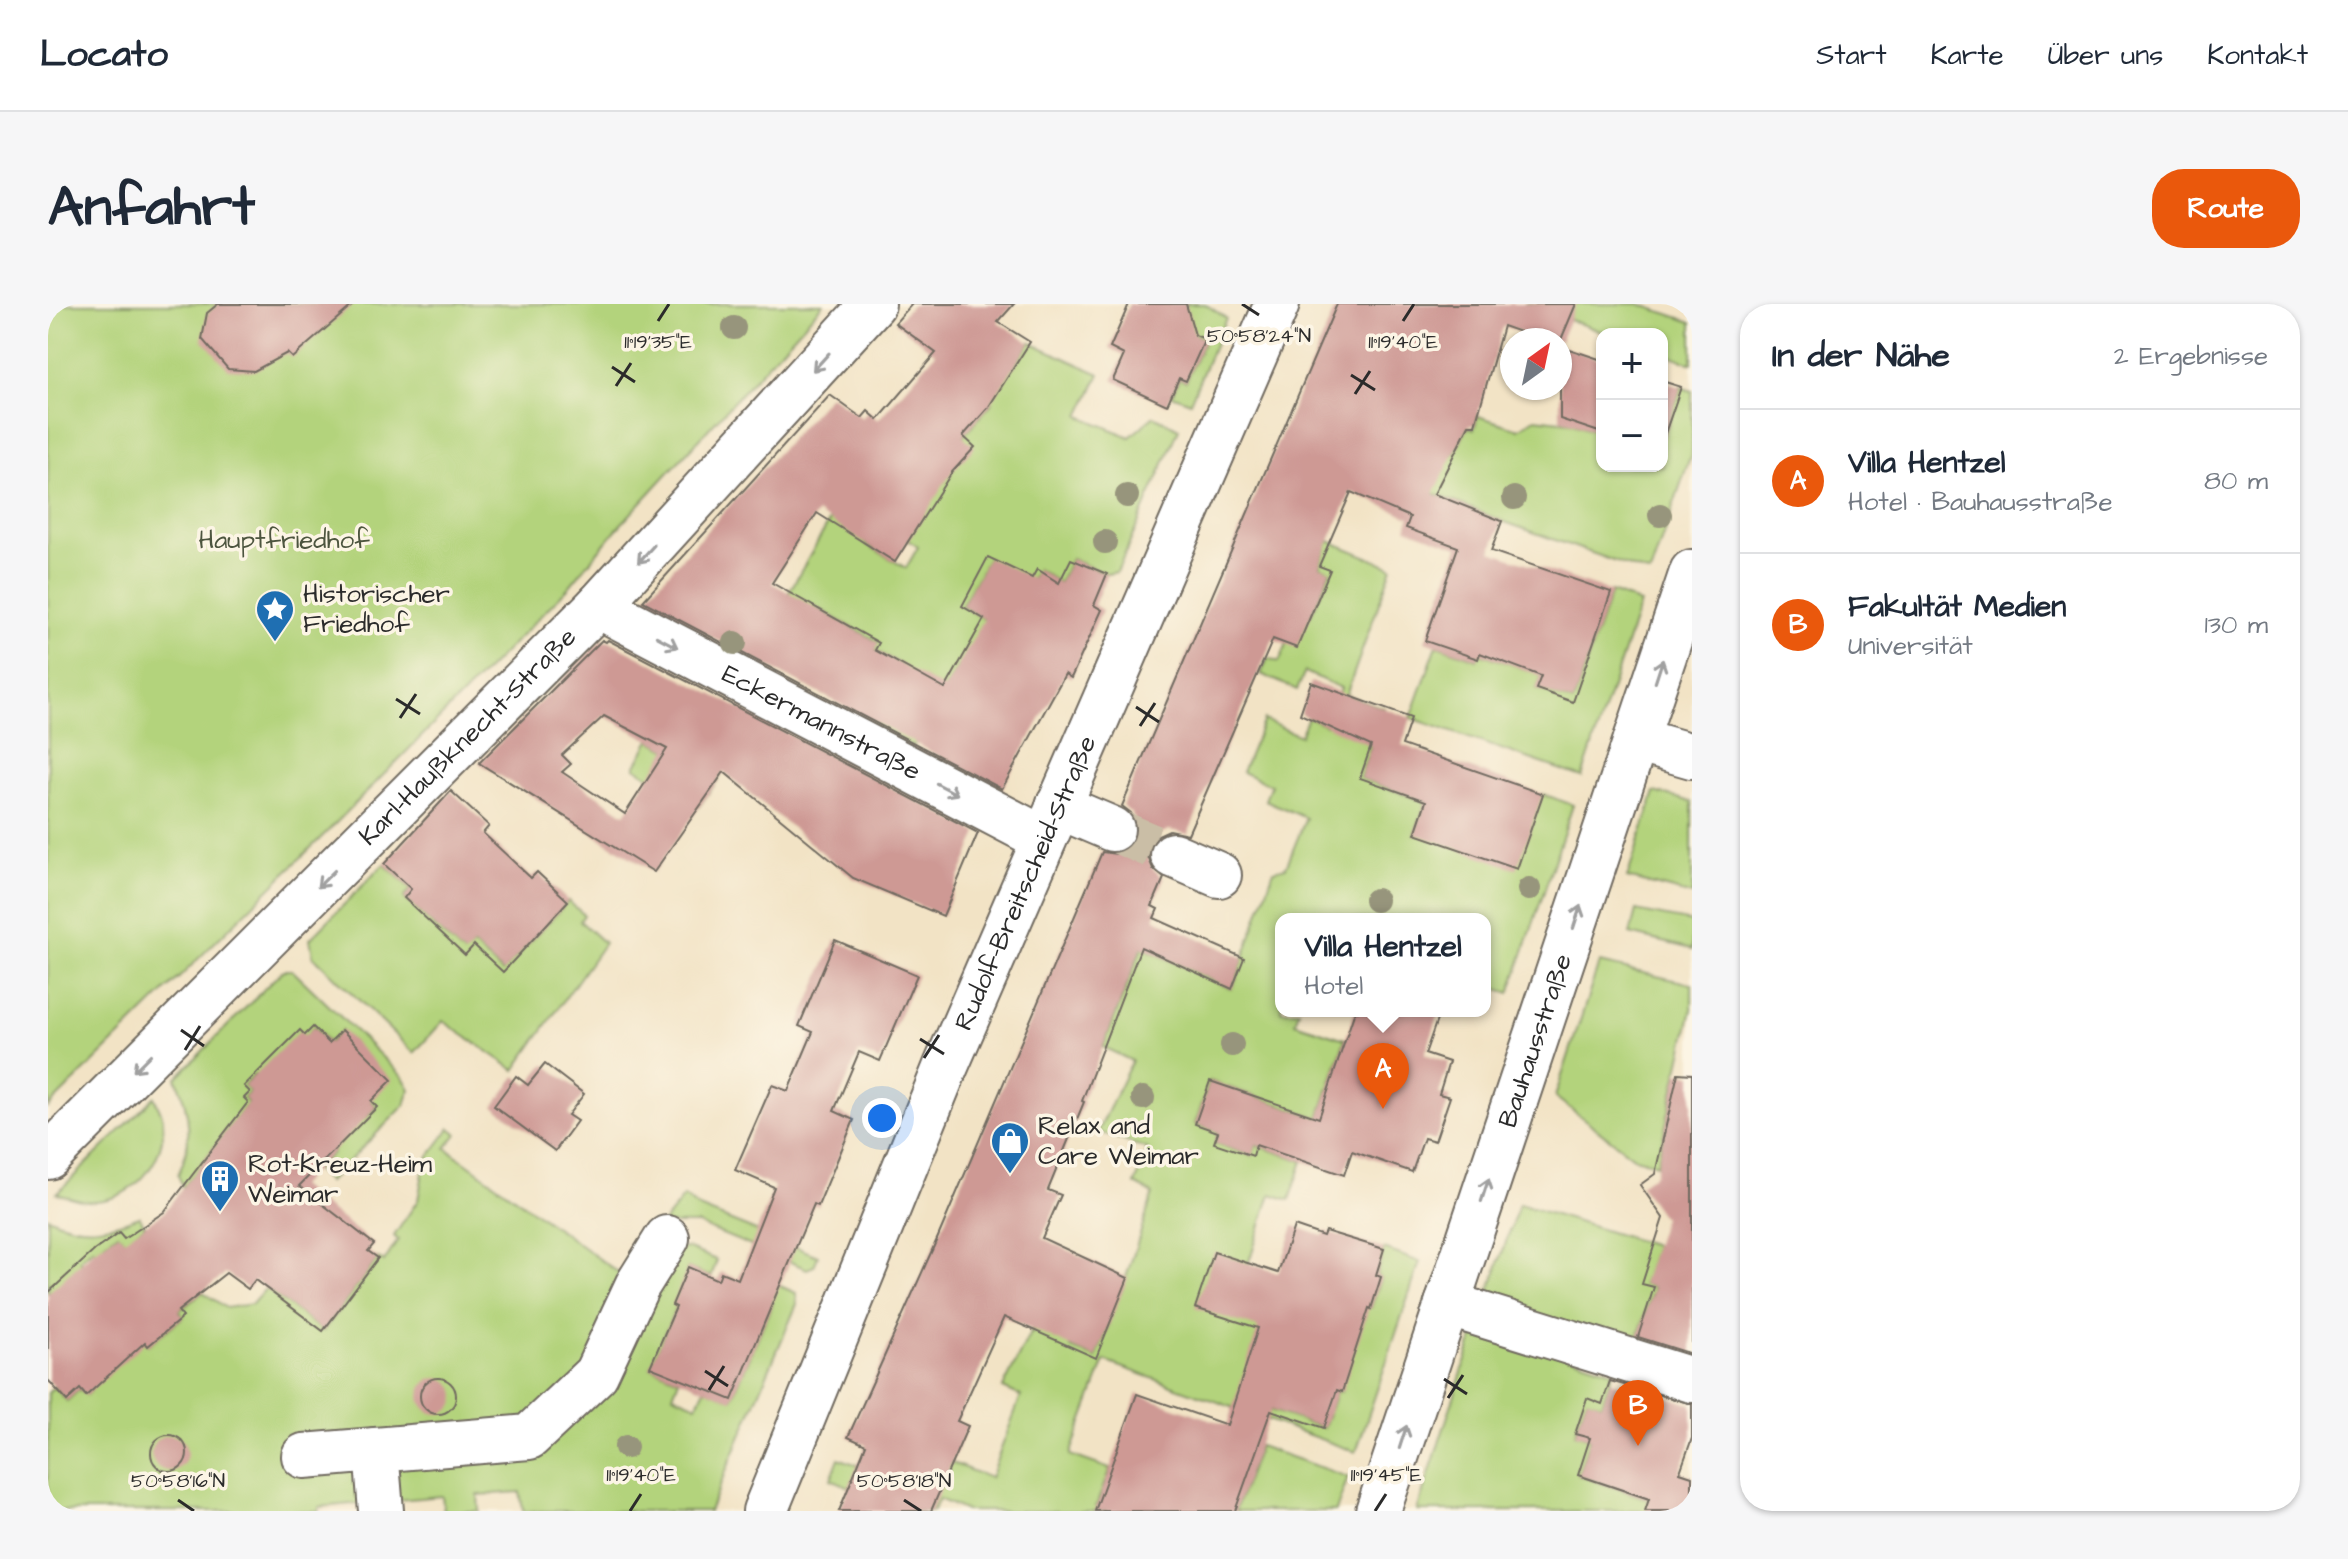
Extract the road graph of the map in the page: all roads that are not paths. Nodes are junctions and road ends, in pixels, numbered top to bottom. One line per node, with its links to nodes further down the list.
1 (873, 304): 4 (street, Karl-Haußknecht-Straße, one-way to 4)
2 (1277, 304): 7 (street, Rudolf-Breitscheid-Straße)
3 (1692, 572): 5 (street, Bauhausstraße, one-way to 3)
4 (598, 606): 7 (street, Eckermannstraße, one-way to 7); 11 (street, Karl-Haußknecht-Straße, one-way to 11)
5 (1636, 740): 6 (street); 13 (street, Bauhausstraße, one-way to 5)
6 (1692, 756)
7 (1051, 823): 8 (street, Eckermannstraße); 18 (street, Rudolf-Breitscheid-Straße)
8 (1112, 829)
9 (1173, 855): 10 (street)
10 (1219, 875)
11 (48, 1157)
12 (667, 1238): 15 (street)
13 (1447, 1304): 14 (street); 19 (street, Bauhausstraße, one-way to 13)
14 (1692, 1380)
15 (376, 1450): 16 (street); 17 (street)
16 (304, 1456)
17 (381, 1511)
18 (765, 1511)
19 (1378, 1511)

